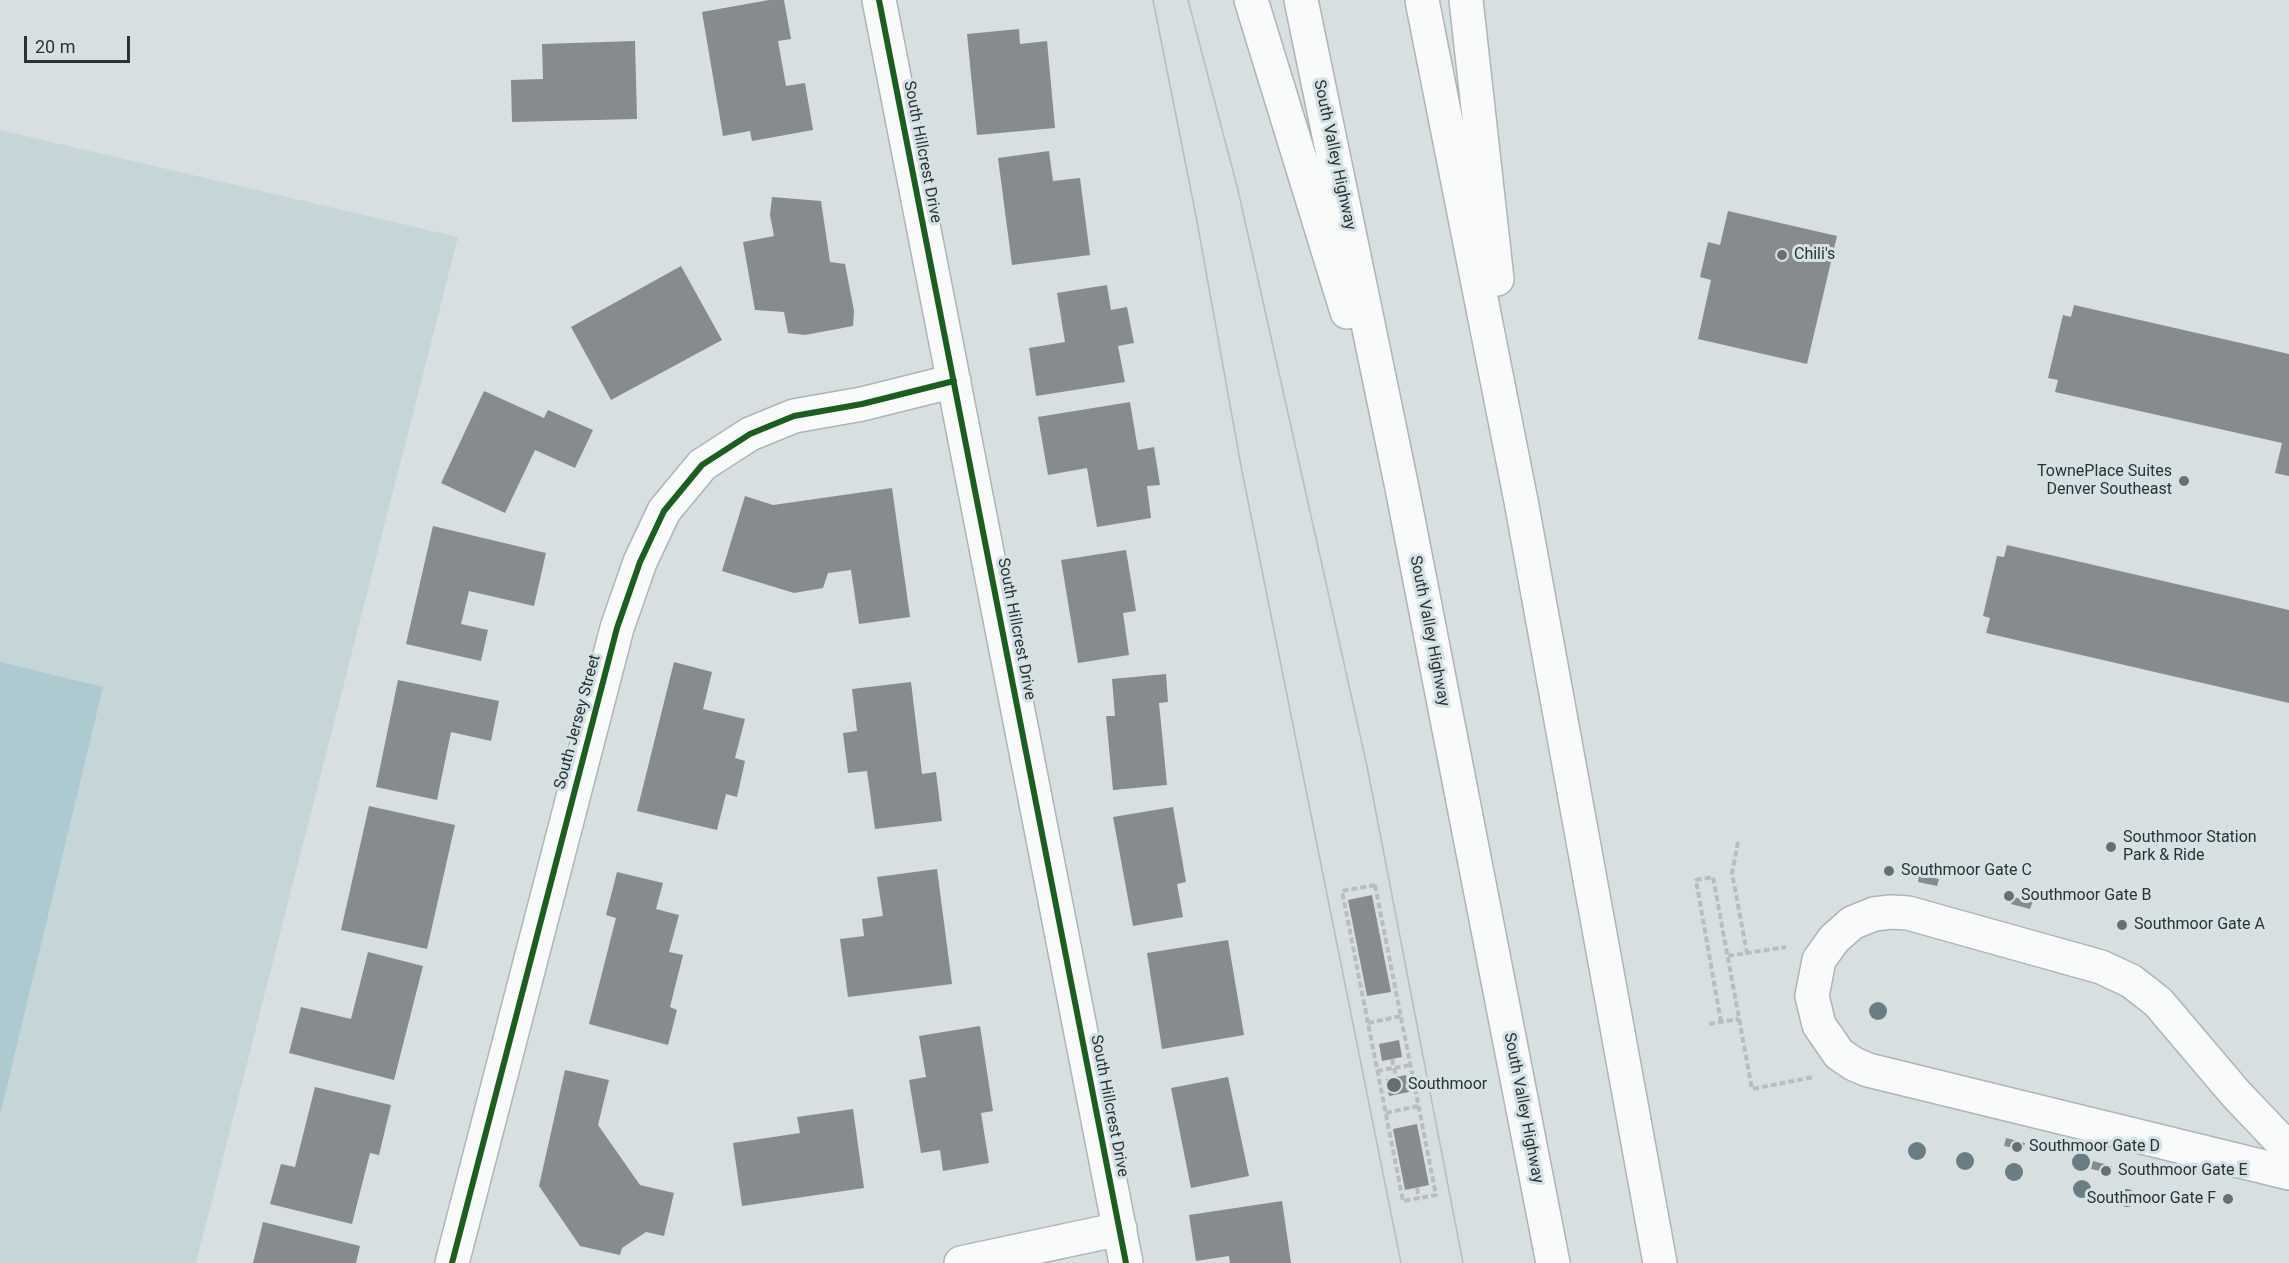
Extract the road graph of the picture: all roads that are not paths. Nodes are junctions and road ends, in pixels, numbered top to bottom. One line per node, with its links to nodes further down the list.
1 (879, 0): 6 (main road, South Hillcrest Drive)
2 (1251, 0): 7 (main road)
3 (1301, 0): 7 (main road, South Valley Highway)
4 (1422, 0): 8 (main road)
5 (1466, 0): 8 (main road)
6 (954, 381): 11 (main road, South Hillcrest Drive); 12 (main road, South Jersey Street)
7 (1402, 488): 15 (main road, South Valley Highway)
8 (1521, 501): 16 (main road)
9 (2289, 1145): 10 (main road)
10 (2289, 1173)
11 (1119, 1228): 13 (main road); 14 (main road, South Hillcrest Drive)
12 (452, 1263)
13 (961, 1263)
14 (1126, 1263)
15 (1553, 1263)
16 (1660, 1263)

